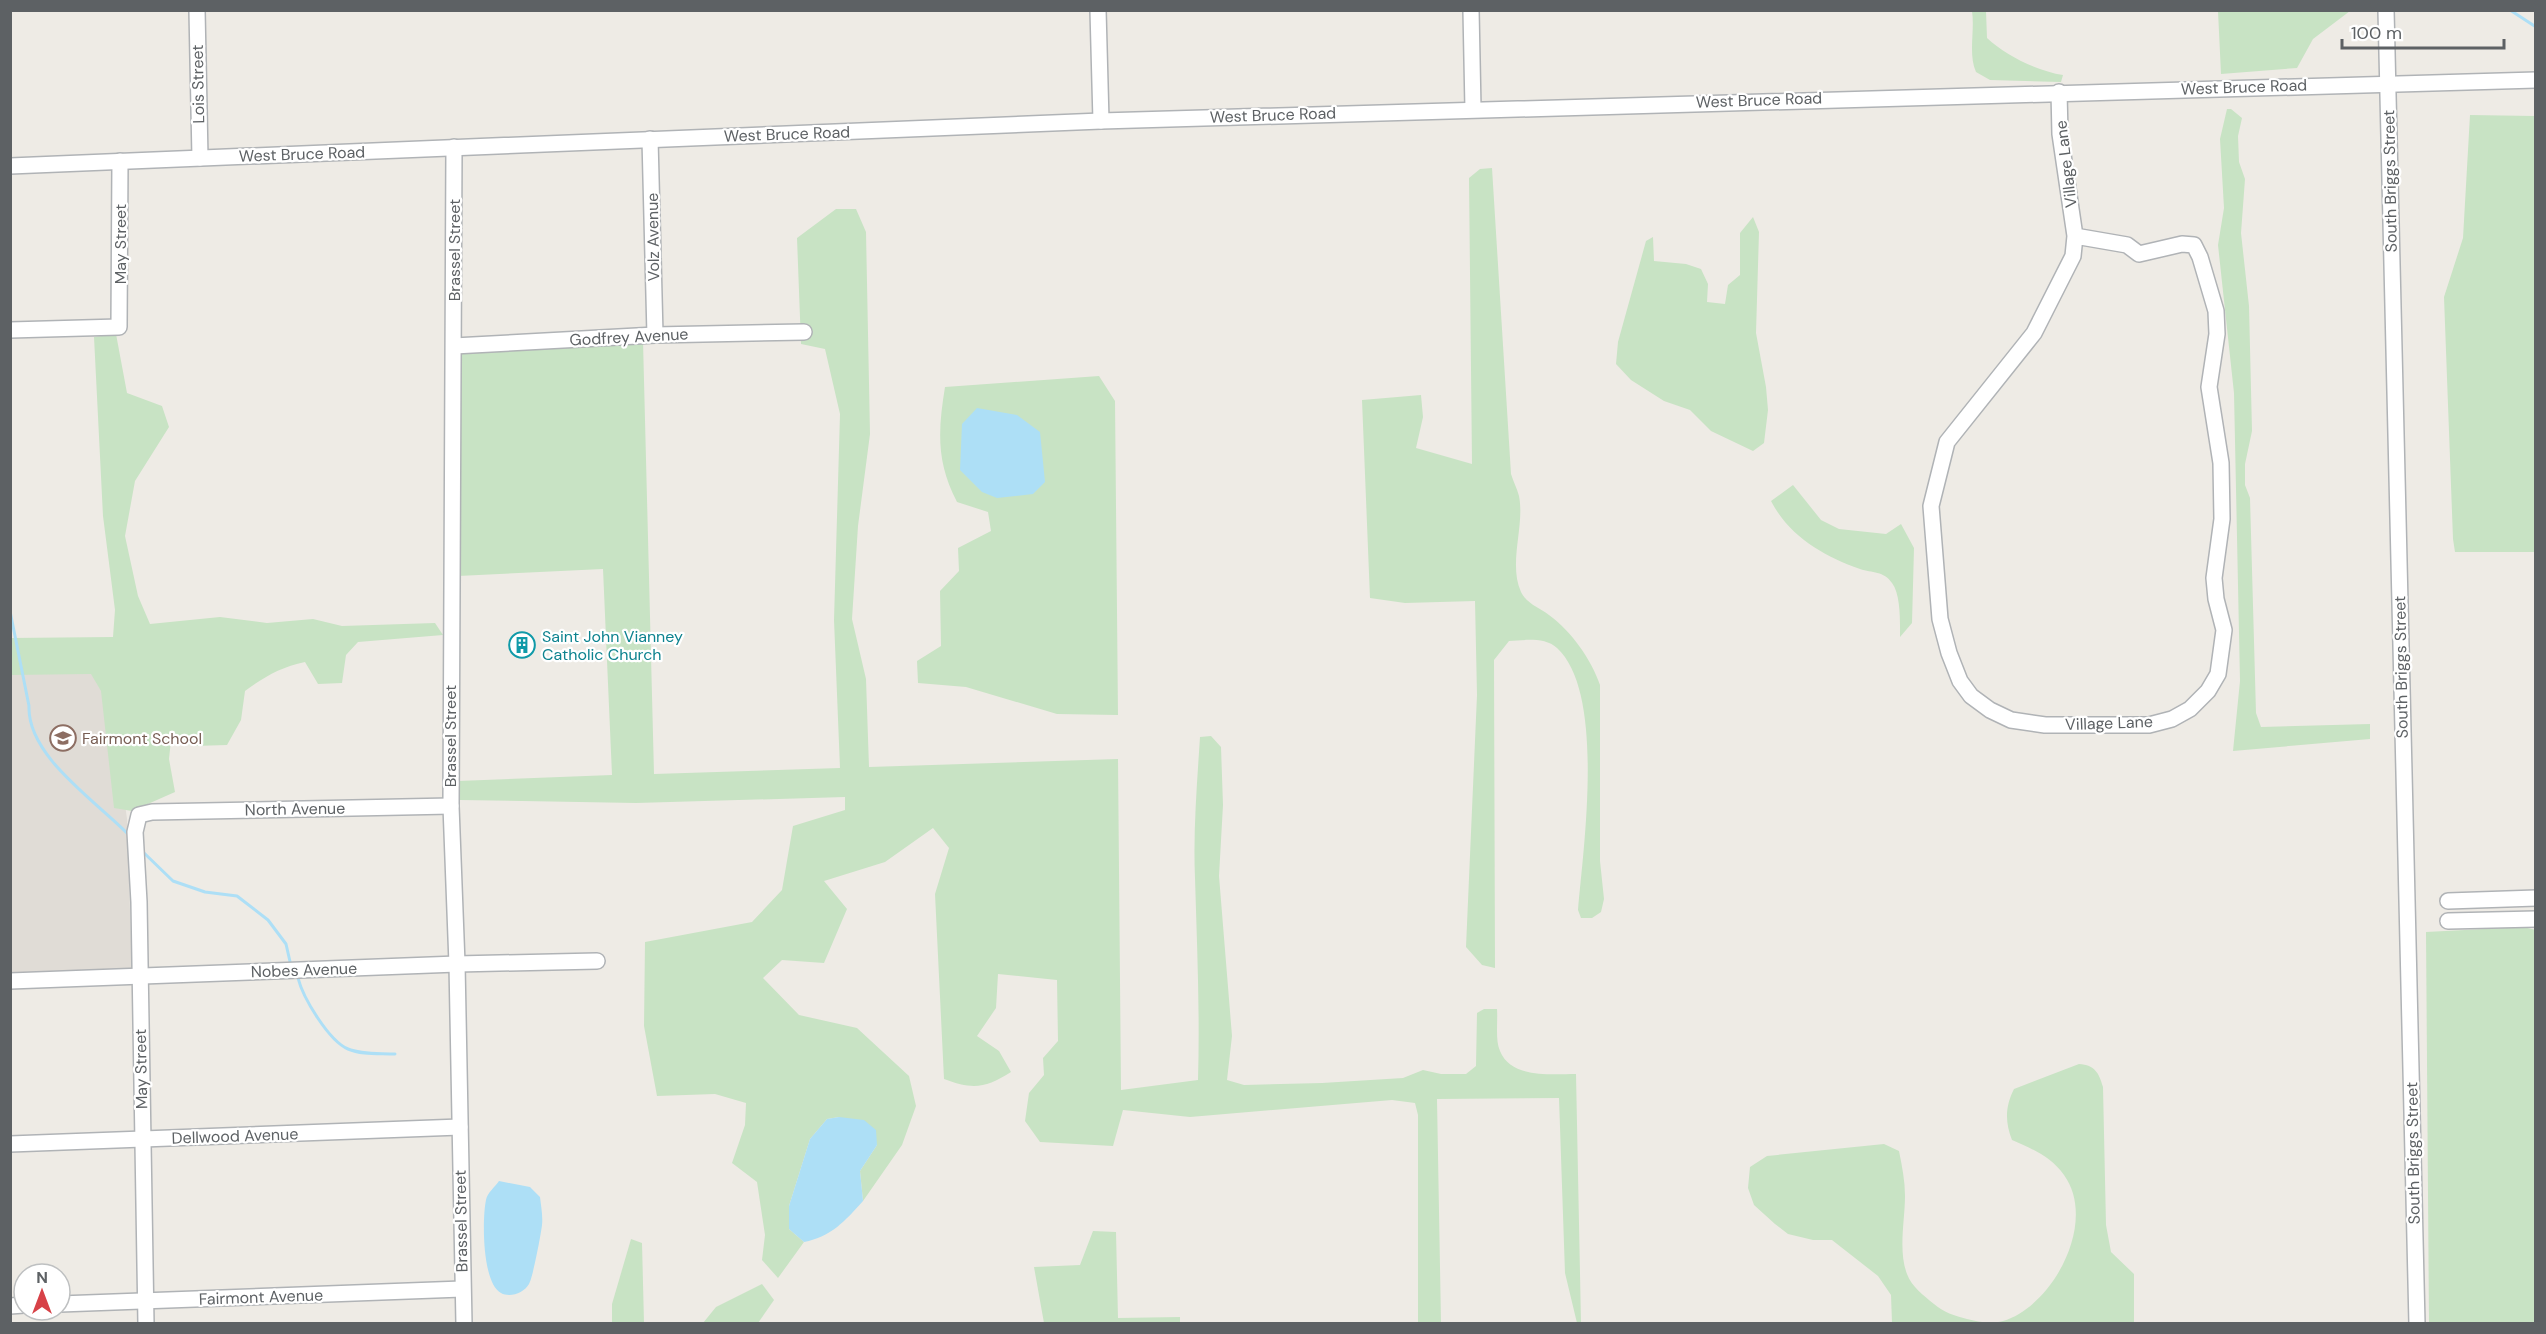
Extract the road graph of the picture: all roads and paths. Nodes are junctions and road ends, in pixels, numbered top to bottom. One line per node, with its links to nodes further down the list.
1 (197, 10): 12 (street, Lois Street)
2 (1098, 10): 9 (street)
3 (1471, 10): 8 (street)
4 (2386, 10): 6 (street, South Briggs Street)
5 (2535, 80): 6 (street, West Bruce Road)
6 (2388, 83): 7 (street, West Bruce Road); 38 (street, South Briggs Street)
7 (2060, 92): 8 (street, West Bruce Road); 15 (street, Village Lane)
8 (1473, 109): 9 (street, West Bruce Road)
9 (1101, 121): 10 (street, West Bruce Road)
10 (650, 139): 11 (street, West Bruce Road); 18 (street, Volz Avenue)
11 (454, 147): 12 (street, West Bruce Road); 19 (street, Brassel Street)
12 (200, 158): 13 (street, West Bruce Road)
13 (120, 161): 14 (street, West Bruce Road); 16 (street, May Street)
14 (10, 166)
15 (2075, 236): 15 (street, Village Lane)
16 (10, 330)
17 (804, 332): 18 (street, Godfrey Avenue)
18 (655, 335): 19 (street, Godfrey Avenue)
19 (454, 346): 20 (street, Brassel Street)
20 (451, 806): 21 (street, North Avenue); 27 (street, Brassel Street)
21 (139, 815): 28 (street, May Street)
22 (2535, 898): 23 (street)
23 (2448, 901)
24 (2535, 919): 25 (street)
25 (2448, 921)
26 (597, 962): 27 (street, Nobes Avenue)
27 (457, 964): 28 (street, Nobes Avenue); 30 (street, Brassel Street)
28 (140, 977): 29 (street, Nobes Avenue); 31 (street, May Street)
29 (10, 981)
30 (460, 1127): 31 (street, Dellwood Avenue); 33 (street, Brassel Street)
31 (142, 1139): 32 (street, Dellwood Avenue); 34 (street, May Street)
32 (10, 1144)
33 (462, 1289): 34 (street, Fairmont Avenue); 37 (street, Brassel Street)
34 (146, 1302): 35 (street, Fairmont Avenue); 36 (street, May Street)
35 (72, 1304)
36 (146, 1323)
37 (464, 1323)
38 (2417, 1323)

